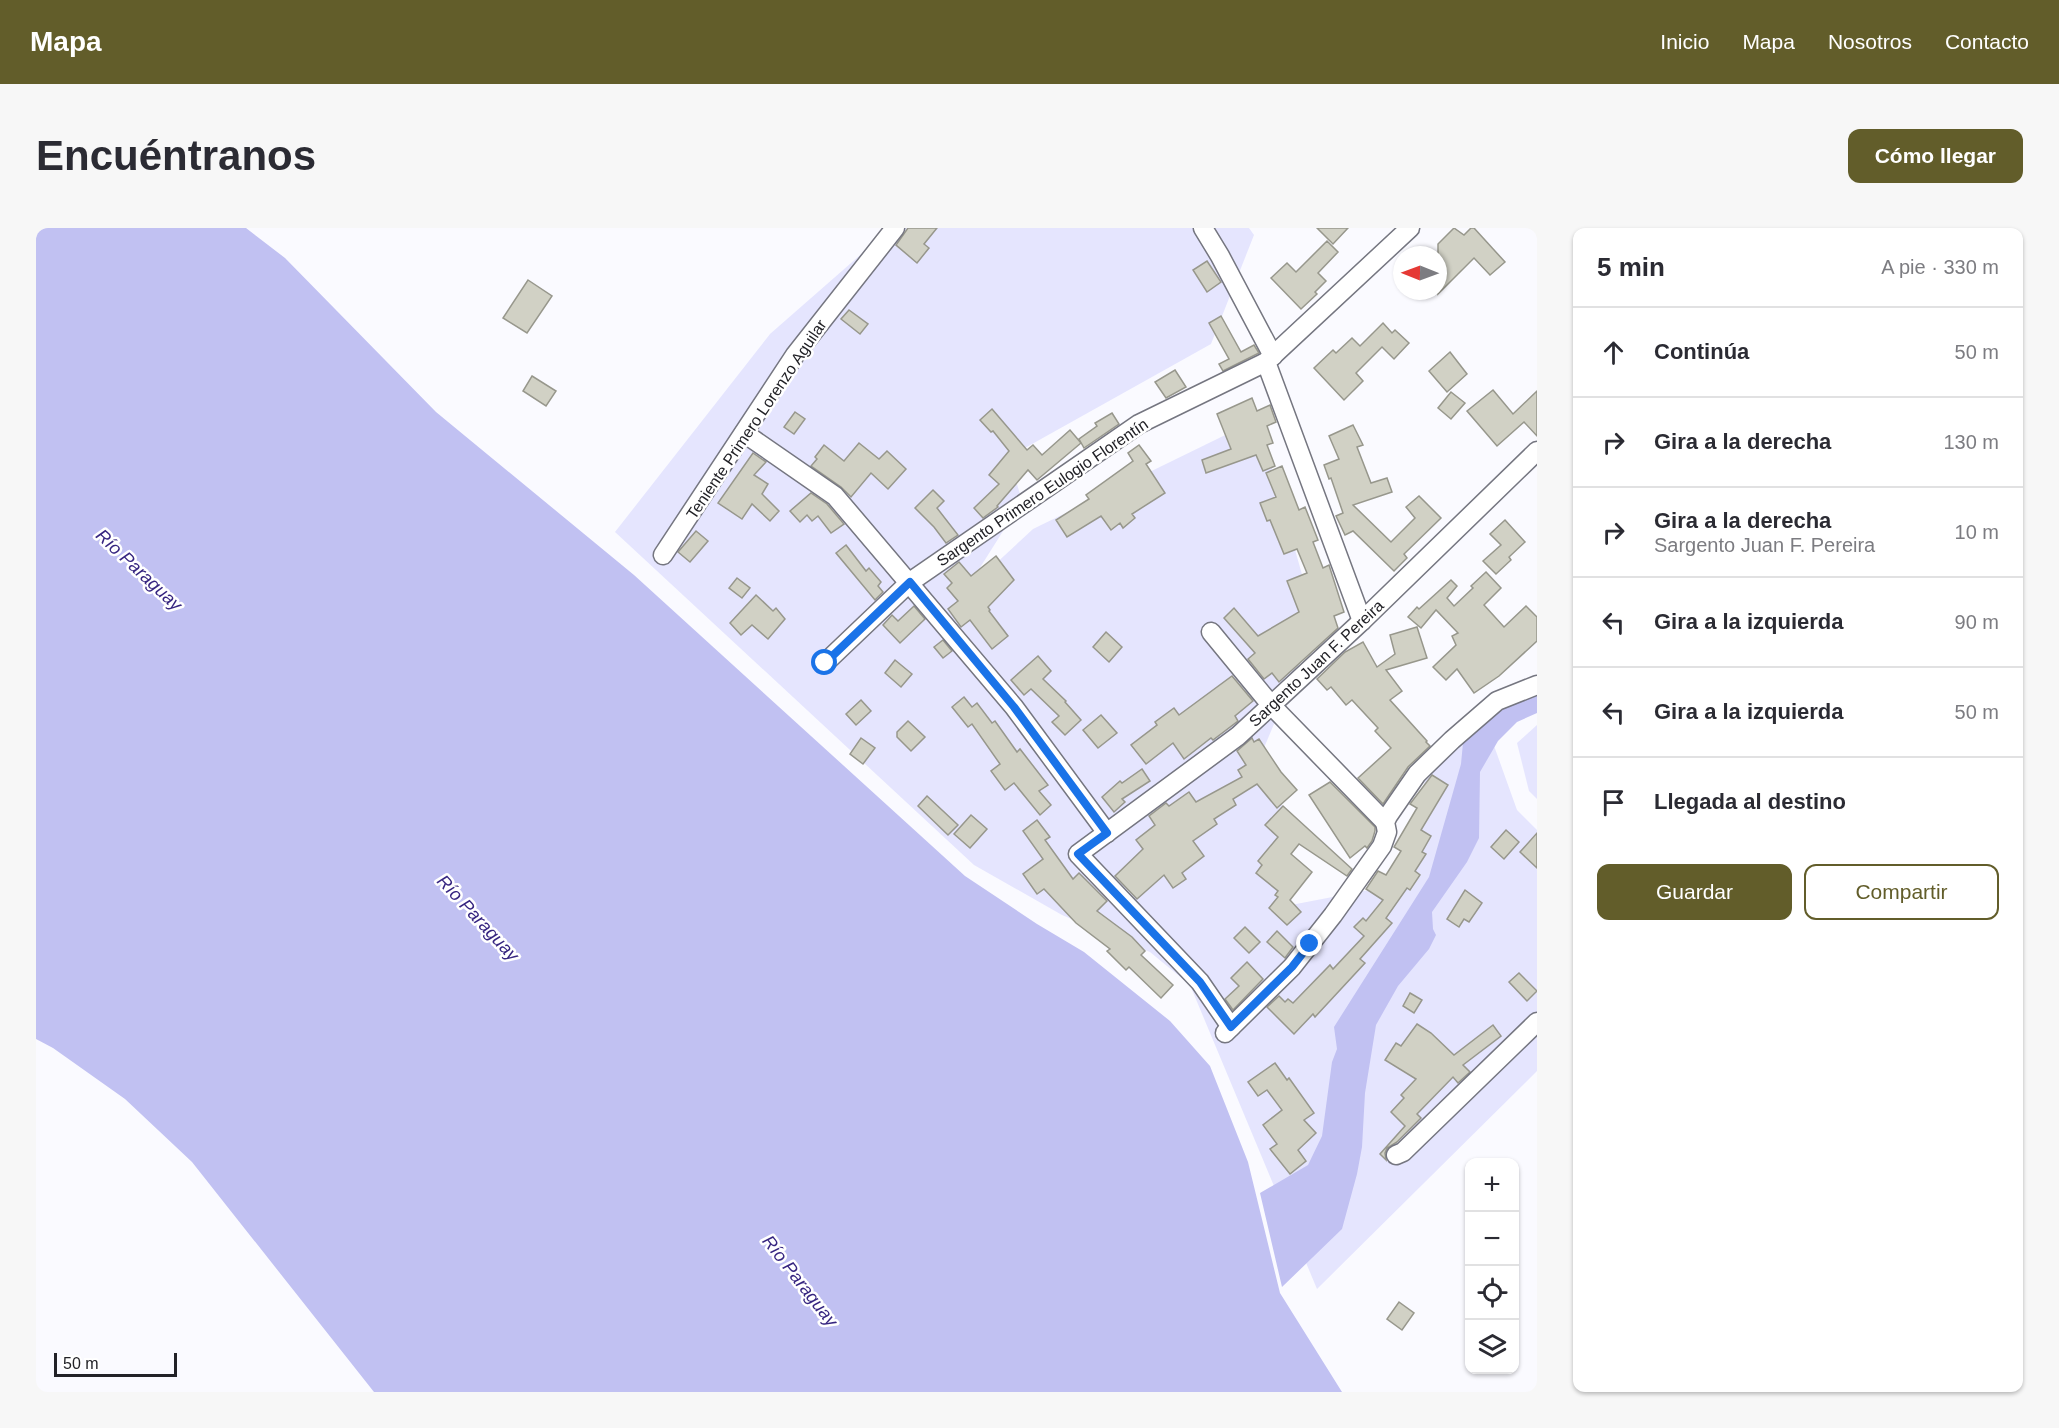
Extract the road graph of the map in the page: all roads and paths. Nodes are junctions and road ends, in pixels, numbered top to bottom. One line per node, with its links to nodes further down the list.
1 (895, 228): 5 (street, Teniente Primero Lorenzo Aguilar)
2 (1203, 228): 4 (street)
3 (1410, 228): 4 (street, Sargento Primero Eulogio Florentín)
4 (1270, 359): 8 (street, Sargento Primero Eulogio Florentín); 9 (street)
5 (744, 433): 7 (street, Teniente Primero Lorenzo Aguilar); 8 (street)
6 (1537, 451): 9 (street, Sargento Juan F. Pereira)
7 (663, 555)
8 (910, 582): 11 (street, Sargento Primero Eulogio Florentín); 15 (street)
9 (1362, 621): 13 (street, Sargento Juan F. Pereira)
10 (1211, 632): 13 (street)
11 (825, 663)
12 (1537, 685): 14 (street)
13 (1271, 705): 14 (street); 15 (street, Sargento Juan F. Pereira)
14 (1385, 822): 15 (street, Sargento Juan F. Pereira)
15 (1107, 833)
16 (1537, 1022): 17 (street)
17 (1396, 1155)

